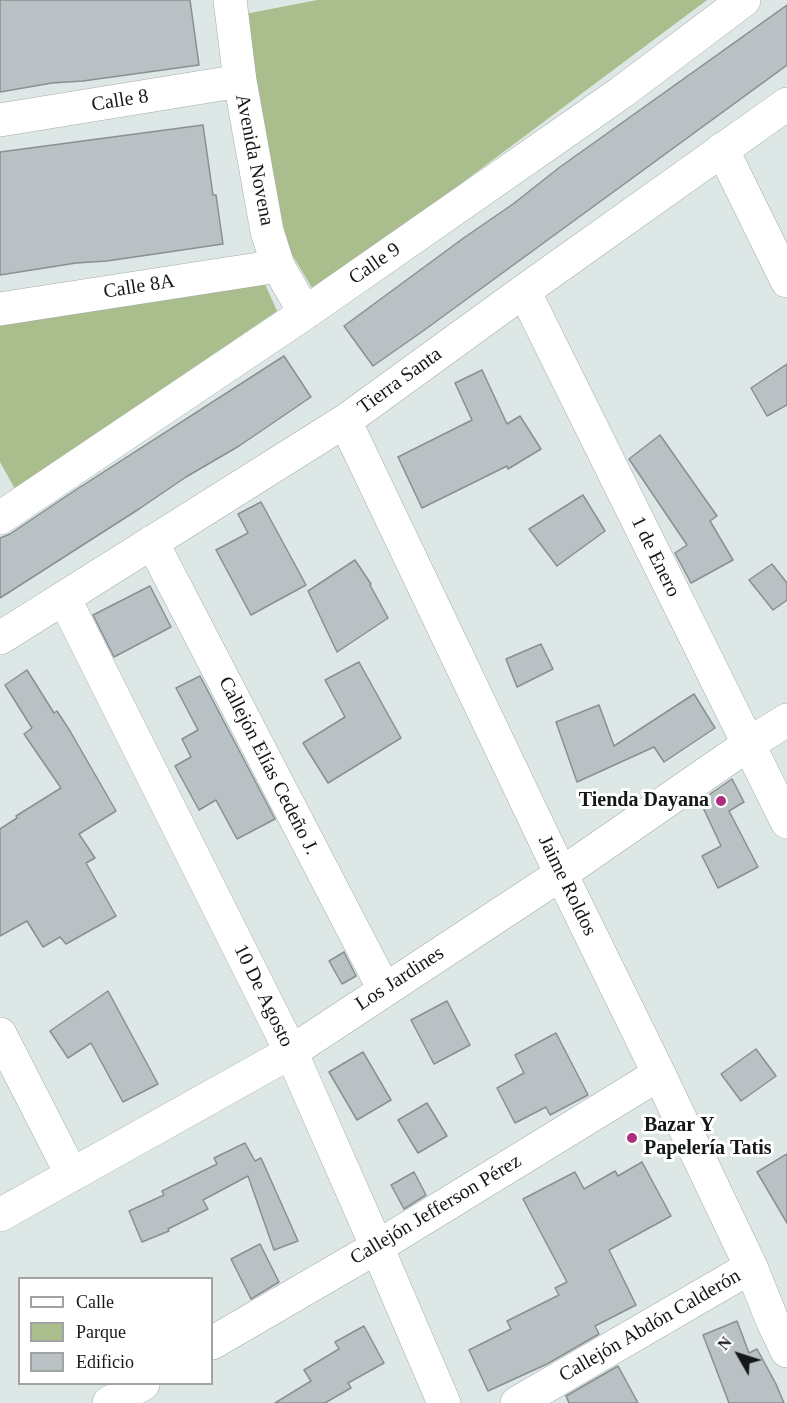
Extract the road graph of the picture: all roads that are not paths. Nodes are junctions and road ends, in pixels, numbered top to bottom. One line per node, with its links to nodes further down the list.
1 (230, 0): 3 (street, Avenida Novena)
2 (744, 0): 11 (street, Calle 9)
3 (240, 81): 5 (street, Calle 8); 7 (street, Avenida Novena)
4 (787, 104): 6 (street, Tierra Santa)
5 (0, 120)
6 (722, 149): 8 (street); 9 (street, Tierra Santa)
7 (278, 266): 10 (street, Calle 8A); 11 (street, Avenida Novena)
8 (787, 281)
9 (524, 291): 12 (street, Tierra Santa); 18 (street, 1 de Enero)
10 (0, 309)
11 (305, 313): 13 (street, Calle 9)
12 (345, 421): 14 (street, Tierra Santa); 20 (street, Jaime Roldos)
13 (4, 506)
14 (152, 542): 15 (street, Tierra Santa); 21 (street, Callejón Elías Cedeño J.)
15 (64, 598): 16 (street, Tierra Santa); 23 (street, 10 De Agosto)
16 (0, 638)
17 (787, 720): 18 (street, Los Jardines)
18 (749, 744): 19 (street, 1 de Enero); 20 (street, Los Jardines)
19 (787, 822)
20 (561, 874): 21 (street, Los Jardines); 24 (street, Jaime Roldos)
21 (384, 989): 23 (street, Los Jardines)
22 (0, 1034): 25 (street)
23 (291, 1052): 25 (street, Los Jardines); 27 (street, 10 De Agosto)
24 (659, 1074): 27 (street, Callejón Jefferson Pérez); 28 (street, Jaime Roldos)
25 (72, 1175): 26 (street, Los Jardines)
26 (0, 1215)
27 (377, 1247): 30 (street, Callejón Jefferson Pérez); 33 (street, 10 De Agosto)
28 (751, 1267): 29 (street, Jaime Roldos); 34 (street, Callejón Abdón Calderón)
29 (783, 1329)
30 (213, 1342)
31 (140, 1385): 32 (street)
32 (109, 1403)
33 (444, 1403)
34 (517, 1403)

